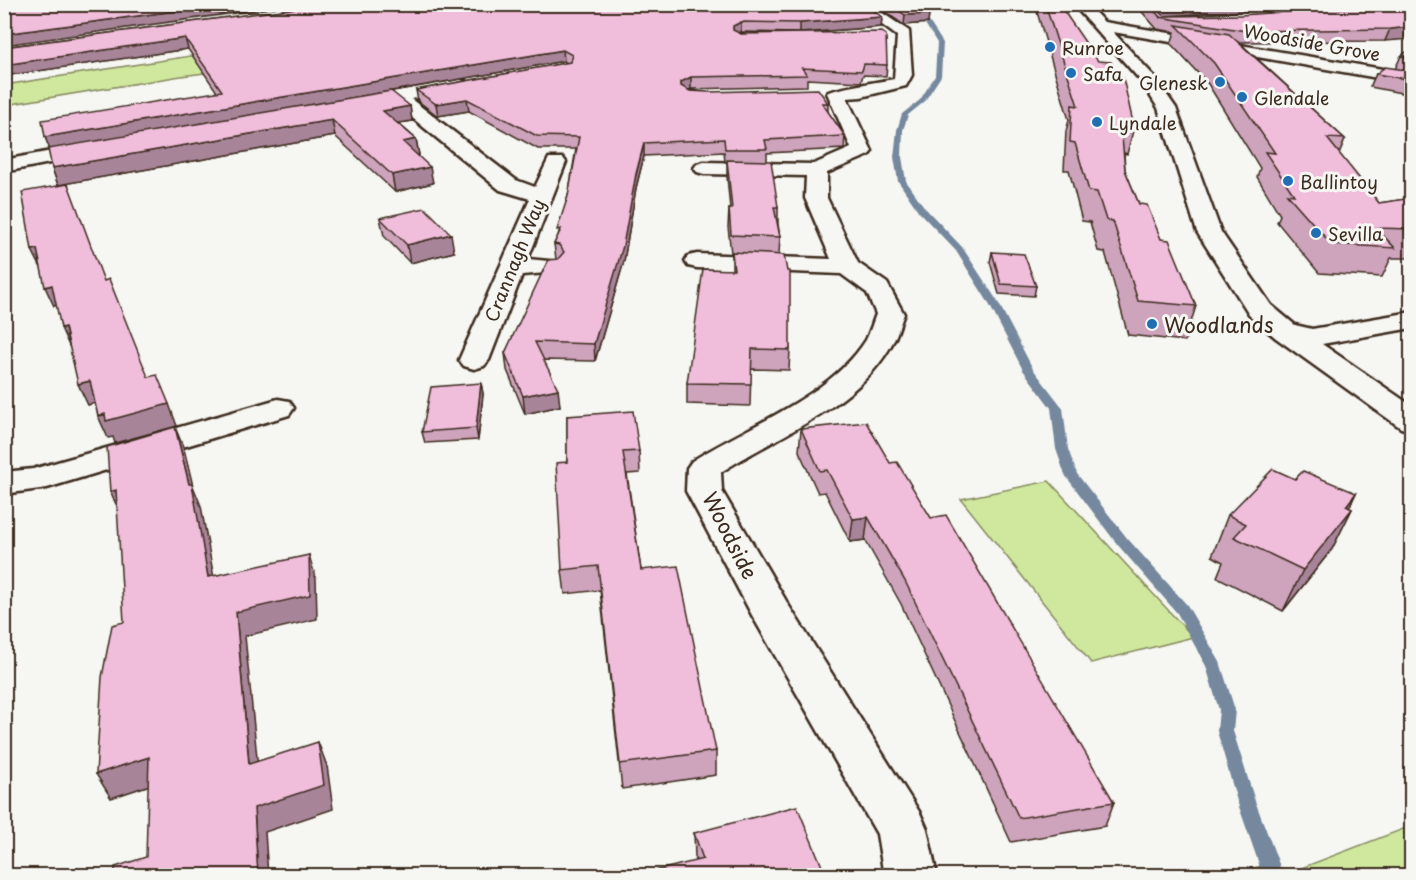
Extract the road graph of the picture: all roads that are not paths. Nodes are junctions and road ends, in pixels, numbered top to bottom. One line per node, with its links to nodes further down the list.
1 (860, 4): 13 (street)
2 (1079, 4): 4 (street)
3 (1164, 22): 4 (street)
4 (1099, 24): 5 (street, Woodside Grove); 20 (street)
5 (1412, 79)
6 (473, 83): 7 (street)
7 (395, 96): 8 (street); 14 (street)
8 (336, 107)
9 (113, 146): 11 (street)
10 (556, 162): 14 (street, Crannagh Way)
11 (4, 166)
12 (704, 168): 13 (street)
13 (817, 170): 18 (street)
14 (541, 195): 16 (street, Crannagh Way)
15 (697, 261): 18 (street)
16 (511, 267): 17 (street); 21 (street, Crannagh Way)
17 (550, 267)
18 (847, 267): 25 (street, Woodside)
19 (1412, 320): 20 (street)
20 (1286, 332): 23 (street)
21 (474, 360)
22 (278, 408): 24 (street)
23 (1412, 421)
24 (4, 483)
25 (911, 876)

